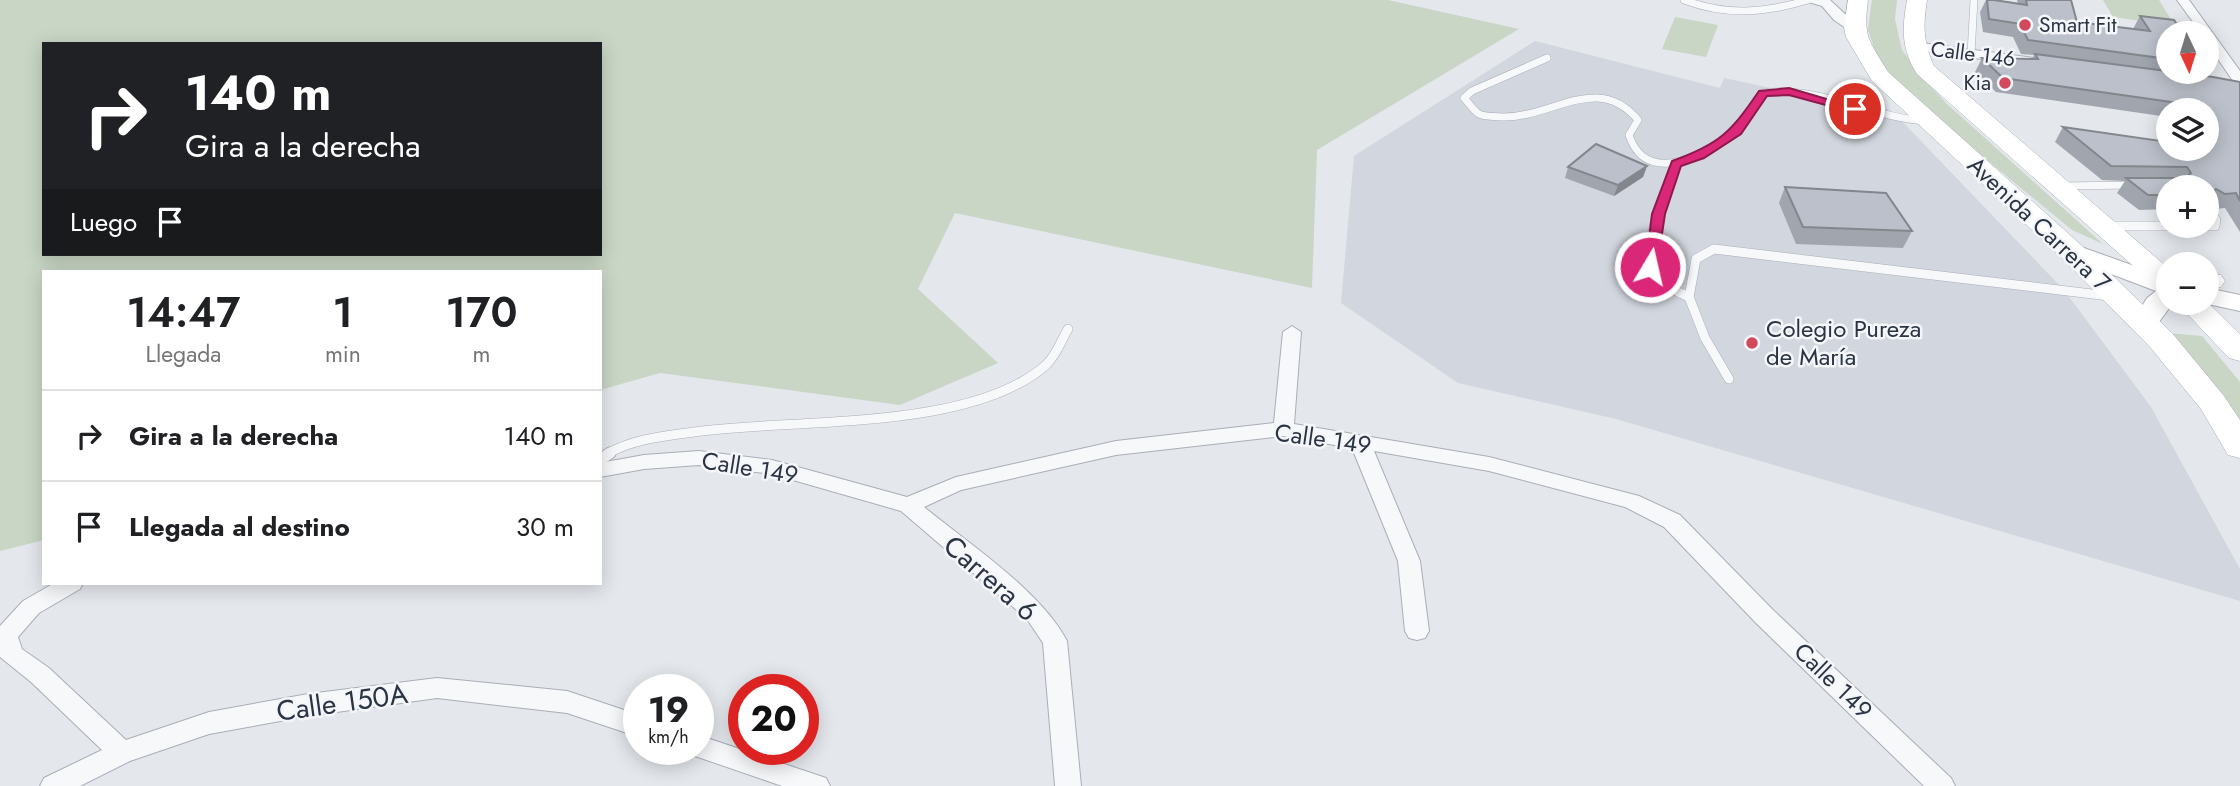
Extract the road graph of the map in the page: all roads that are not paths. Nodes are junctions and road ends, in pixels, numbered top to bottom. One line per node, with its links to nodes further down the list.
1 (1684, 0): 2 (lane)
2 (1808, 0): 8 (street)
3 (1858, 0): 8 (main road)
4 (1917, 0): 9 (main road)
5 (1974, 0): 11 (lane)
6 (2183, 0): 7 (street)
7 (2198, 21)
8 (1854, 27): 15 (main road, Avenida Carrera 7)
9 (1914, 46): 11 (street, Calle 146); 18 (main road, Avenida Carrera 7)
10 (2219, 50): 14 (street)
11 (1971, 54): 13 (street, Calle 146)
12 (1547, 58): 16 (lane)
13 (2052, 64)
14 (2240, 81)
15 (1927, 121): 16 (lane); 21 (main road, Avenida Carrera 7)
16 (1676, 164): 27 (lane)
17 (2142, 185): 18 (lane)
18 (2055, 186): 20 (main road, Avenida Carrera 7)
19 (2156, 231): 20 (lane)
20 (2112, 234): 21 (main road); 22 (main road, Avenida Carrera 7)
21 (2063, 244): 23 (main road); 28 (main road, Avenida Carrera 7)
22 (2156, 270)
23 (2156, 274)
24 (2219, 285): 25 (main road)
25 (2240, 286)
26 (2219, 291): 30 (main road)
27 (1689, 297): 28 (lane); 36 (lane)
28 (2117, 297): 32 (main road, Avenida Carrera 7)
29 (2156, 302): 32 (main road)
30 (2240, 303)
31 (2203, 315): 35 (main road)
32 (2144, 324): 39 (main road, Avenida Carrera 7)
33 (1068, 329): 40 (lane)
34 (1292, 332): 37 (street)
35 (2240, 351)
36 (1729, 379)
37 (1283, 429): 38 (street, Calle 149); 42 (street, Calle 149)
38 (1361, 445): 44 (street); 51 (street, Calle 149)
39 (2240, 447)
40 (602, 459)
41 (602, 470): 42 (street, Calle 149)
42 (908, 505): 50 (street, Carrera 6)
43 (69, 585): 47 (street)
44 (1417, 631)
45 (623, 721): 47 (street, Calle 150A)
46 (714, 751): 49 (street)
47 (122, 753): 48 (street, Calle 150A)
48 (53, 786)
49 (817, 786)
50 (1068, 786)
51 (1942, 786)

